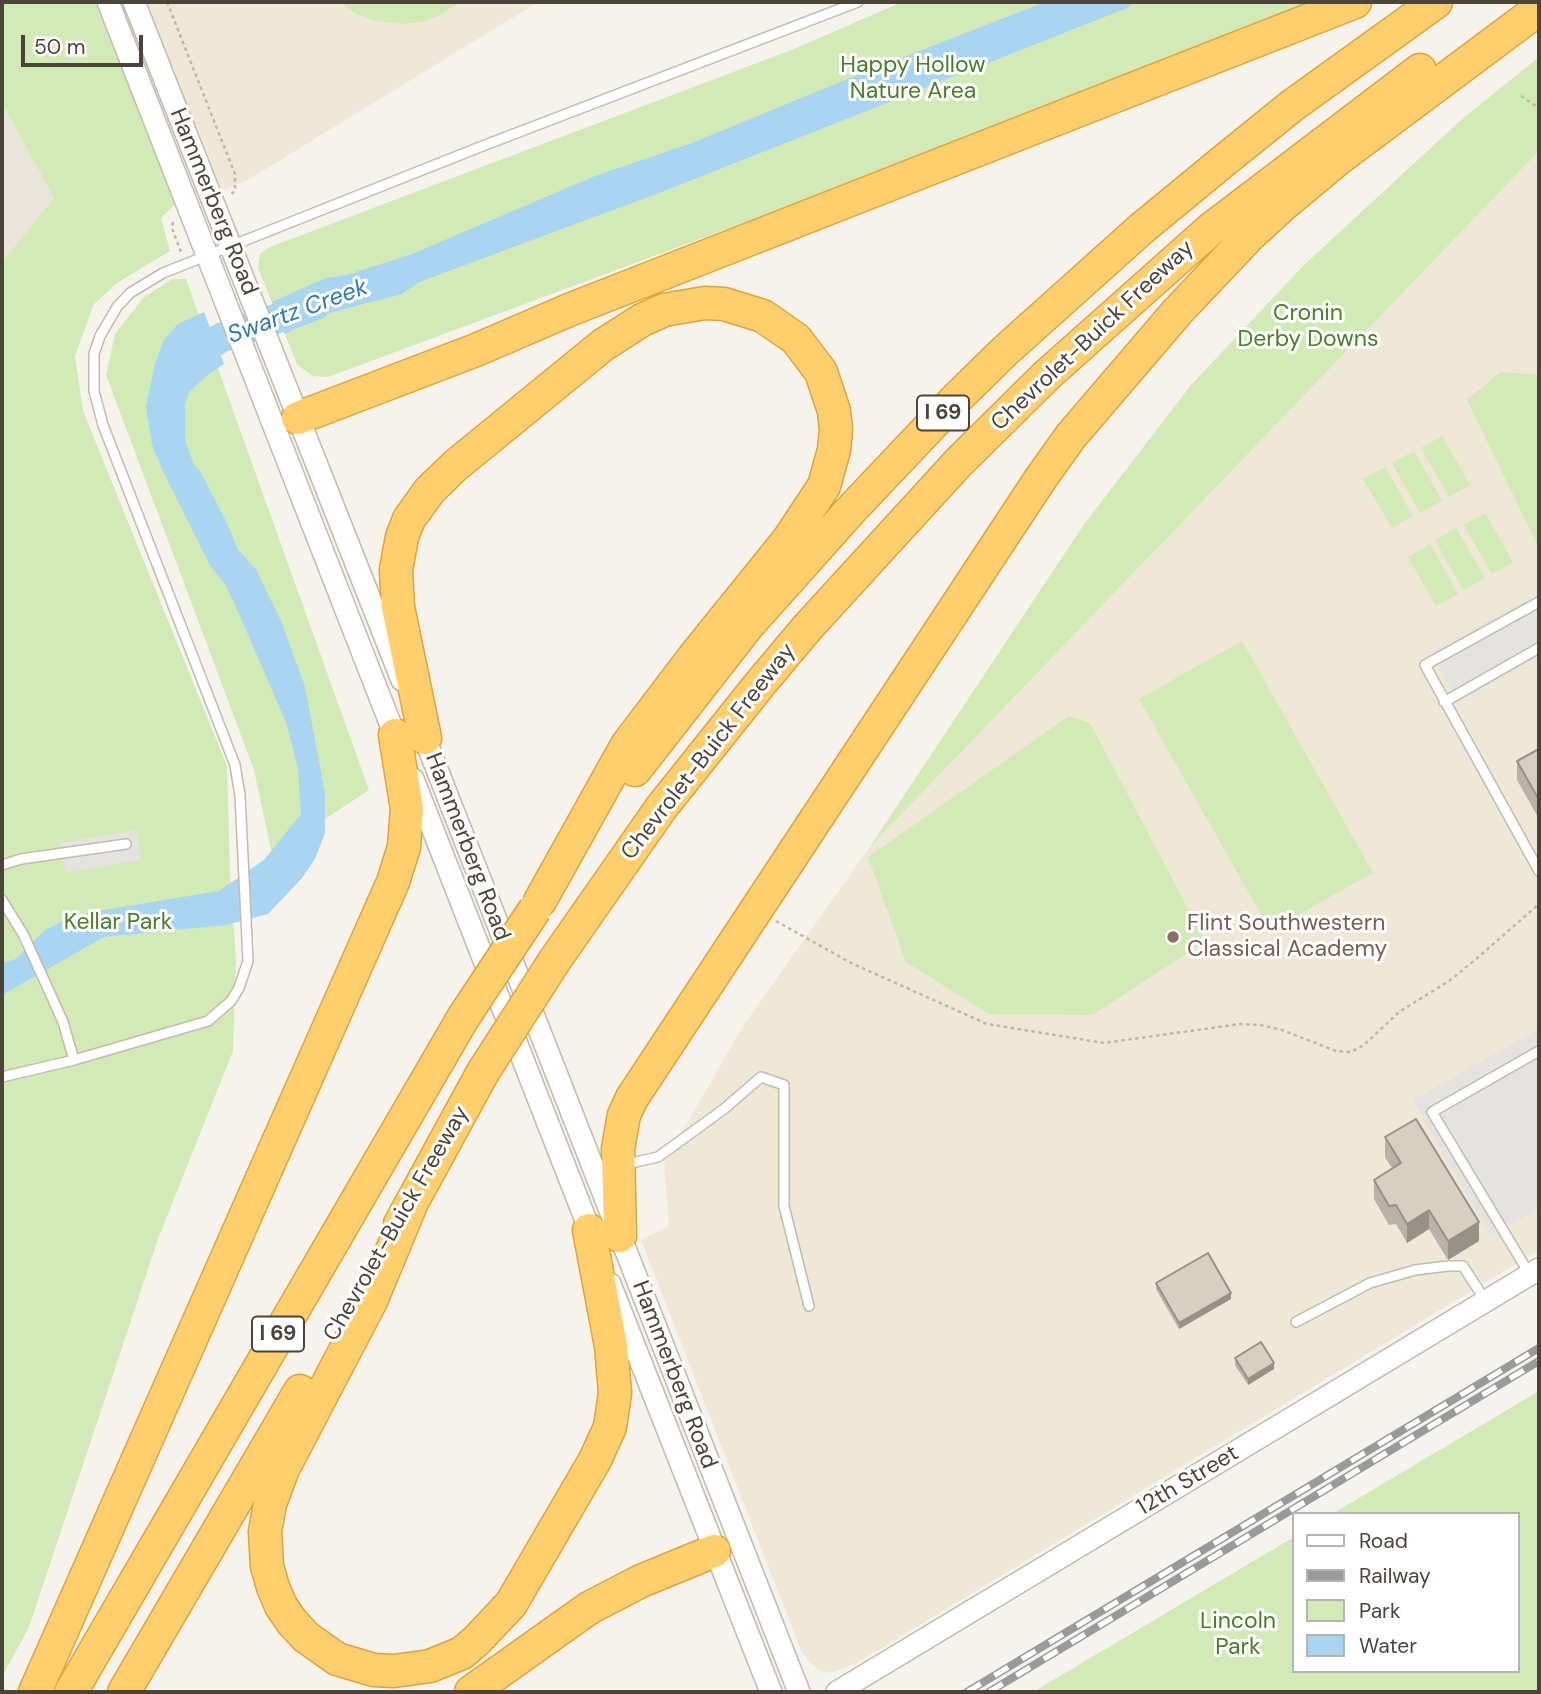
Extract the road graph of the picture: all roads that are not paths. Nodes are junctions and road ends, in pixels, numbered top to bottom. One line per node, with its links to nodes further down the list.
1 (108, 2): 9 (street, Hammerberg Road)
2 (134, 2): 8 (street, Hammerberg Road)
3 (859, 2): 8 (lane)
4 (1355, 2): 10 (highway)
5 (1436, 2): 20 (highway, Chevrolet-Buick Freeway / I 69)
6 (1519, 2): 25 (highway, Chevrolet-Buick Freeway / I 69, bridge)
7 (1539, 9): 24 (highway)
8 (231, 247): 9 (lane); 10 (street, Hammerberg Road)
9 (207, 257): 11 (street, Hammerberg Road); 22 (lane)
10 (298, 418): 11 (street); 15 (street, Hammerberg Road)
11 (283, 451): 15 (street, Hammerberg Road)
12 (1539, 601): 14 (lane)
13 (1539, 648): 14 (lane)
14 (1444, 702): 18 (lane)
15 (410, 736): 20 (highway); 26 (street, Hammerberg Road); 27 (street, Hammerberg Road); 34 (highway)
16 (126, 844): 17 (lane)
17 (2, 865)
18 (1539, 871)
19 (2, 900): 22 (lane)
20 (537, 905): 35 (highway, Chevrolet-Buick Freeway / I 69, bridge)
21 (1539, 1051): 28 (lane)
22 (74, 1060): 23 (lane)
23 (2, 1077)
24 (617, 1166): 27 (highway); 30 (lane)
25 (410, 1207): 26 (highway); 36 (highway, Chevrolet-Buick Freeway / I 69)
26 (589, 1230): 33 (street, Hammerberg Road)
27 (620, 1236): 32 (street, Hammerberg Road)
28 (1534, 1272): 29 (street, 12th Street)
29 (1486, 1301): 31 (lane); 40 (street, 12th Street)
30 (809, 1306)
31 (1296, 1322)
32 (729, 1516): 33 (street); 39 (street, Hammerberg Road)
33 (714, 1551): 37 (highway); 38 (street, Hammerberg Road)
34 (35, 1692)
35 (71, 1692)
36 (124, 1692)
37 (471, 1692)
38 (771, 1692)
39 (799, 1692)
40 (837, 1692)

